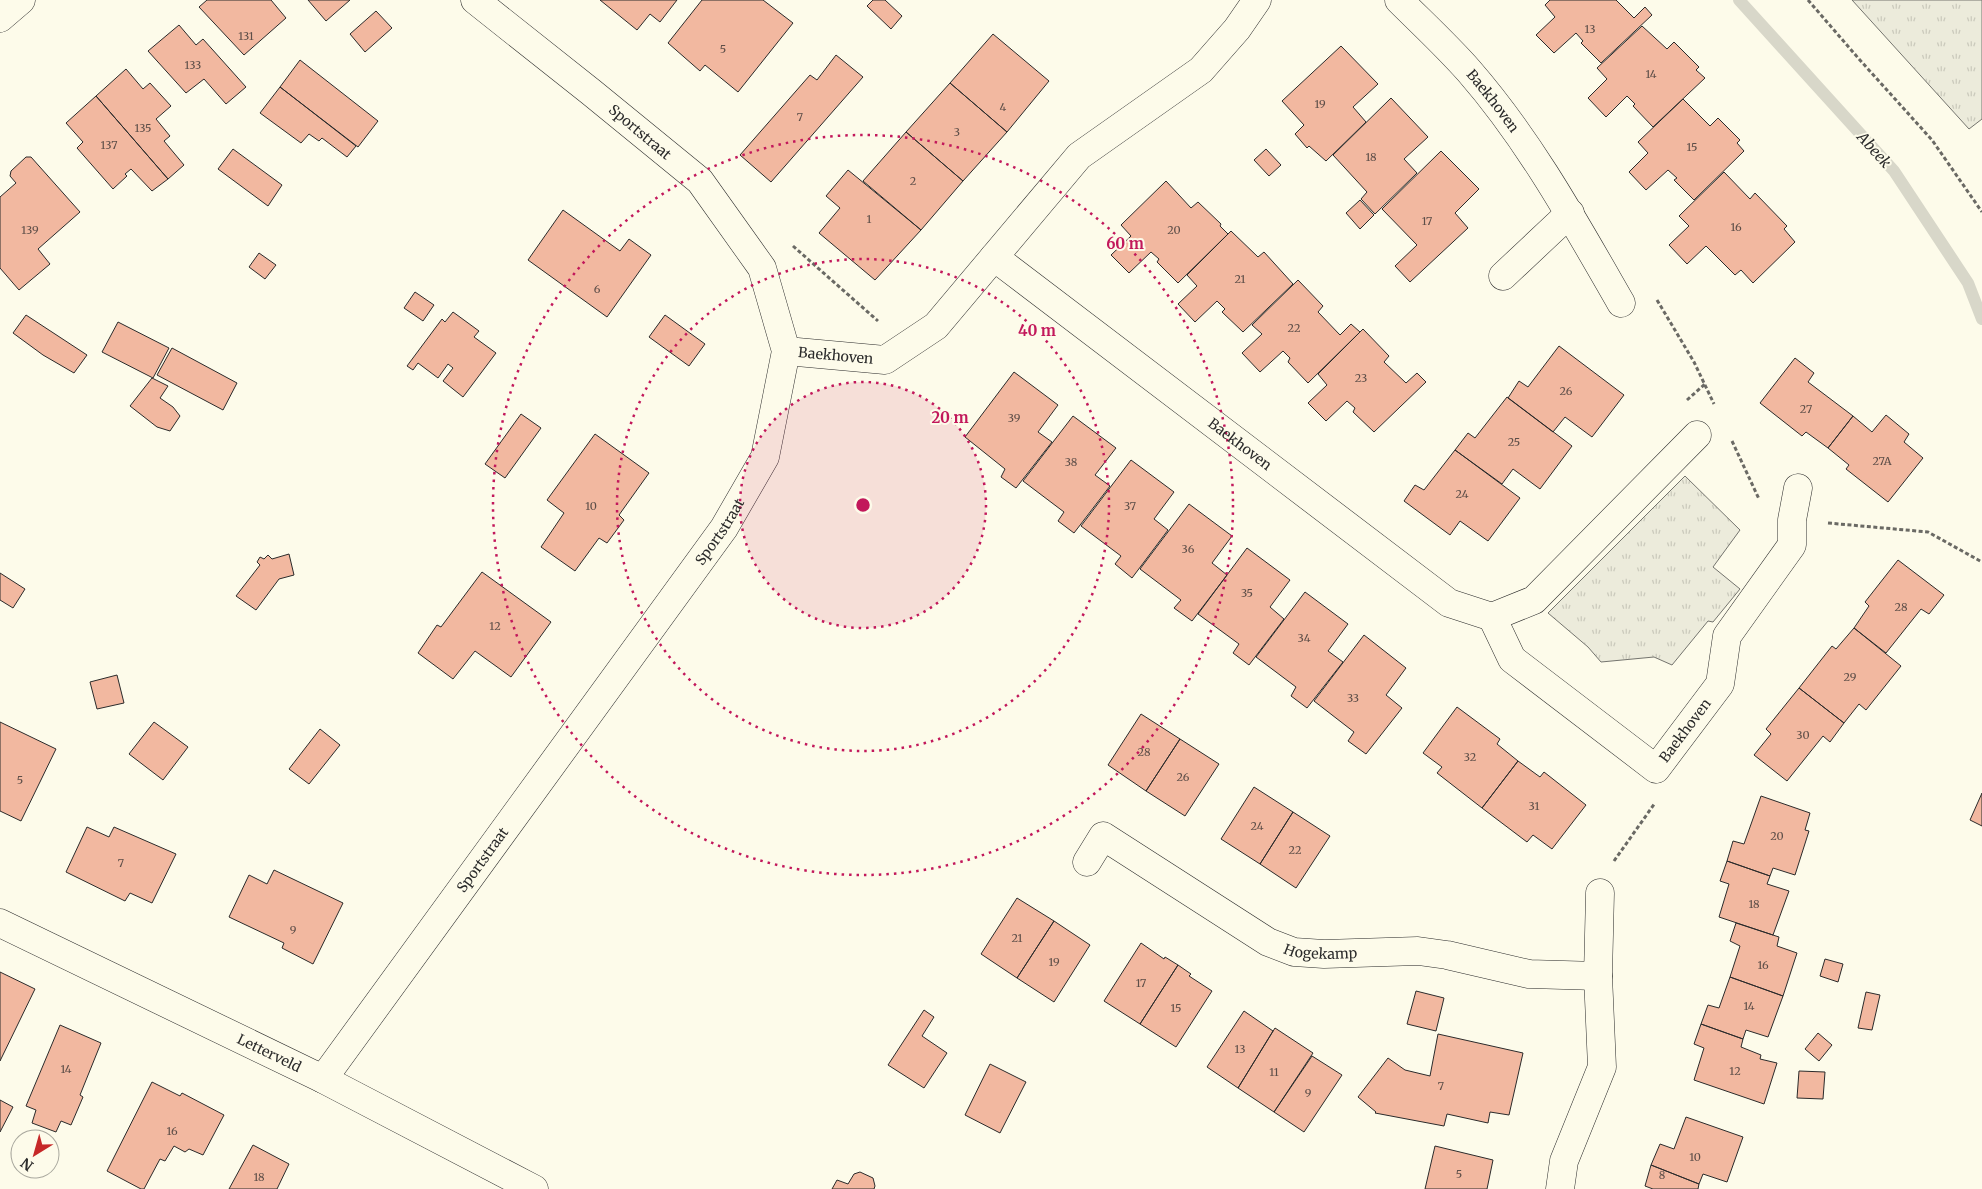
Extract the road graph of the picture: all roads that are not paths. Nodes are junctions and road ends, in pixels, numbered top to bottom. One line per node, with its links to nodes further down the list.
1 (21, 0): 5 (street)
2 (475, 0): 10 (street, Sportstraat)
3 (1257, 0): 7 (street, Baekhoven)
4 (1399, 0): 6 (street, Baekhoven)
5 (0, 18)
6 (1570, 213): 8 (street); 9 (street, Baekhoven)
7 (994, 257): 10 (street, Baekhoven); 13 (street, Baekhoven)
8 (1503, 276)
9 (1621, 303)
10 (786, 351): 18 (street, Sportstraat)
11 (1697, 435): 13 (street)
12 (1798, 488): 13 (street, Baekhoven)
13 (1492, 617)
14 (1087, 862): 17 (street, Hogekamp)
15 (1600, 893): 17 (street)
16 (0, 923): 18 (street, Letterveld)
17 (1598, 976): 20 (street)
18 (323, 1079): 19 (street, Letterveld)
19 (534, 1189)
20 (1560, 1189)

